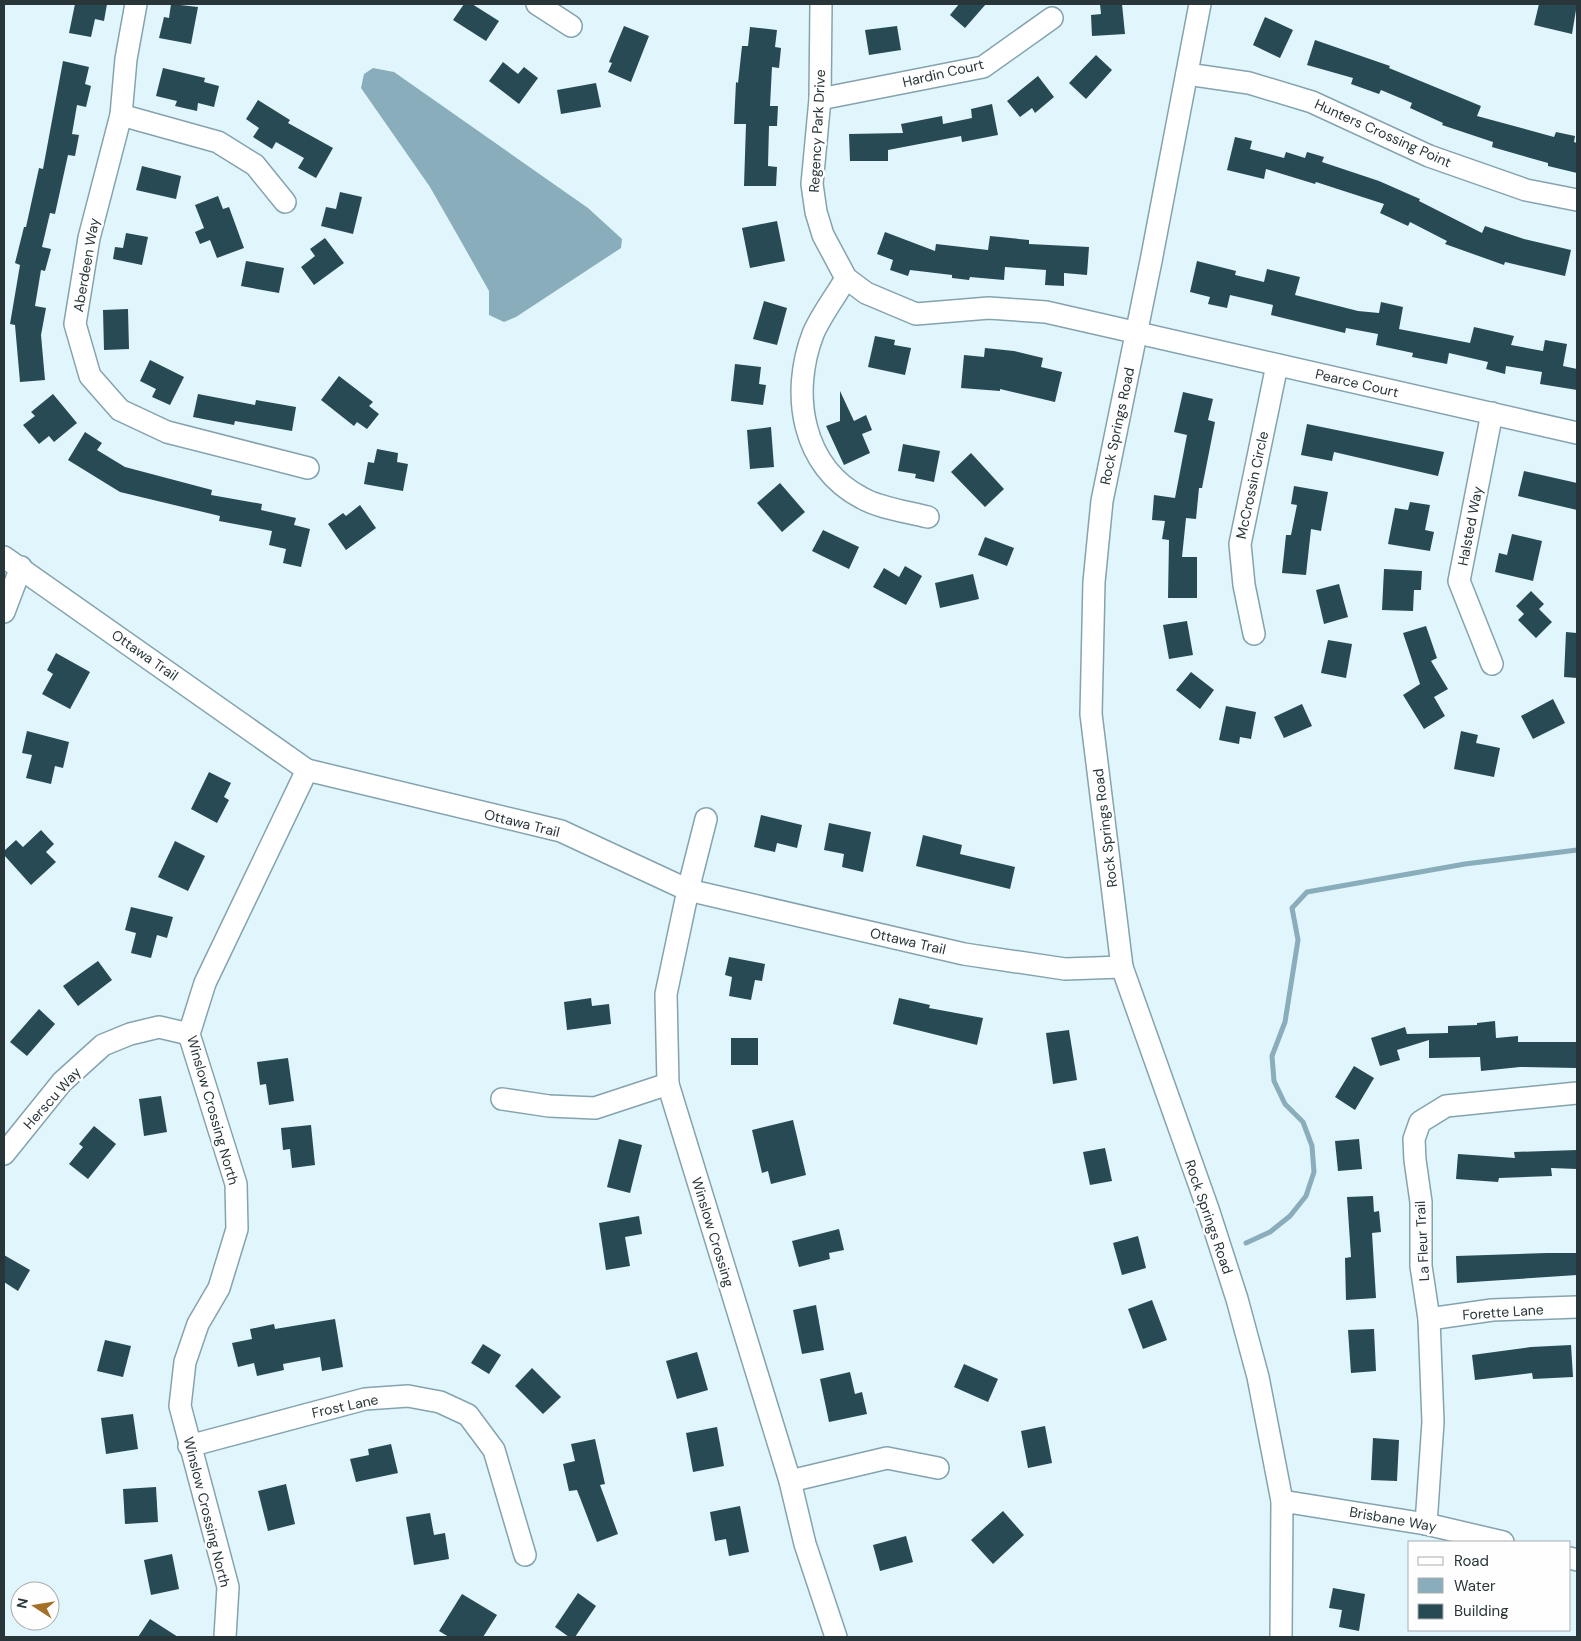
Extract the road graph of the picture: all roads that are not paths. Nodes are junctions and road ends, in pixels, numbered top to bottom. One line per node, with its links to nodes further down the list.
1 (136, 4): 9 (street, Aberdeen Way)
2 (537, 4): 6 (street)
3 (821, 4): 8 (street, Regency Park Drive)
4 (1200, 4): 7 (street, Rock Springs Road)
5 (1052, 18): 8 (street, Hardin Court)
6 (570, 26)
7 (1187, 74): 10 (street, Hunters Crossing Point); 13 (street, Rock Springs Road)
8 (820, 100): 12 (street, Regency Park Drive)
9 (121, 115): 11 (street); 17 (street, Aberdeen Way)
10 (1577, 200)
11 (285, 202)
12 (846, 278): 13 (street, Regency Park Drive); 18 (street)
13 (1136, 333): 14 (street, Pearce Court); 26 (street, Rock Springs Road)
14 (1277, 365): 15 (street, Pearce Court); 21 (street, McCrossin Circle)
15 (1492, 413): 16 (street, Pearce Court); 22 (street, Halsted Way)
16 (1577, 433)
17 (308, 468)
18 (928, 517)
19 (12, 562): 20 (street); 23 (street, Ottawa Trail)
20 (4, 612)
21 (1254, 634)
22 (1492, 664)
23 (307, 770): 25 (street, Ottawa Trail); 27 (street, Winslow Crossing North)
24 (706, 820): 25 (street, Winslow Crossing)
25 (688, 890): 26 (street, Ottawa Trail); 28 (street, Winslow Crossing)
26 (1122, 967): 37 (street, Rock Springs Road)
27 (189, 1034): 31 (street, Herscu Way); 34 (street, Winslow Crossing North)
28 (668, 1084): 30 (street); 36 (street, Winslow Crossing)
29 (1577, 1092): 33 (street, La Fleur Trail)
30 (502, 1099)
31 (4, 1154)
32 (1577, 1307): 33 (street, Forette Lane)
33 (1429, 1319): 38 (street, La Fleur Trail)
34 (189, 1446): 40 (street, Frost Lane); 41 (street, Winslow Crossing North)
35 (938, 1468): 36 (street)
36 (790, 1481): 42 (street, Winslow Crossing)
37 (1282, 1501): 38 (street, Brisbane Way); 43 (street, Rock Springs Road)
38 (1426, 1524): 39 (street, Brisbane Way)
39 (1499, 1541)
40 (525, 1555)
41 (225, 1637)
42 (836, 1637)
43 (1281, 1637)

